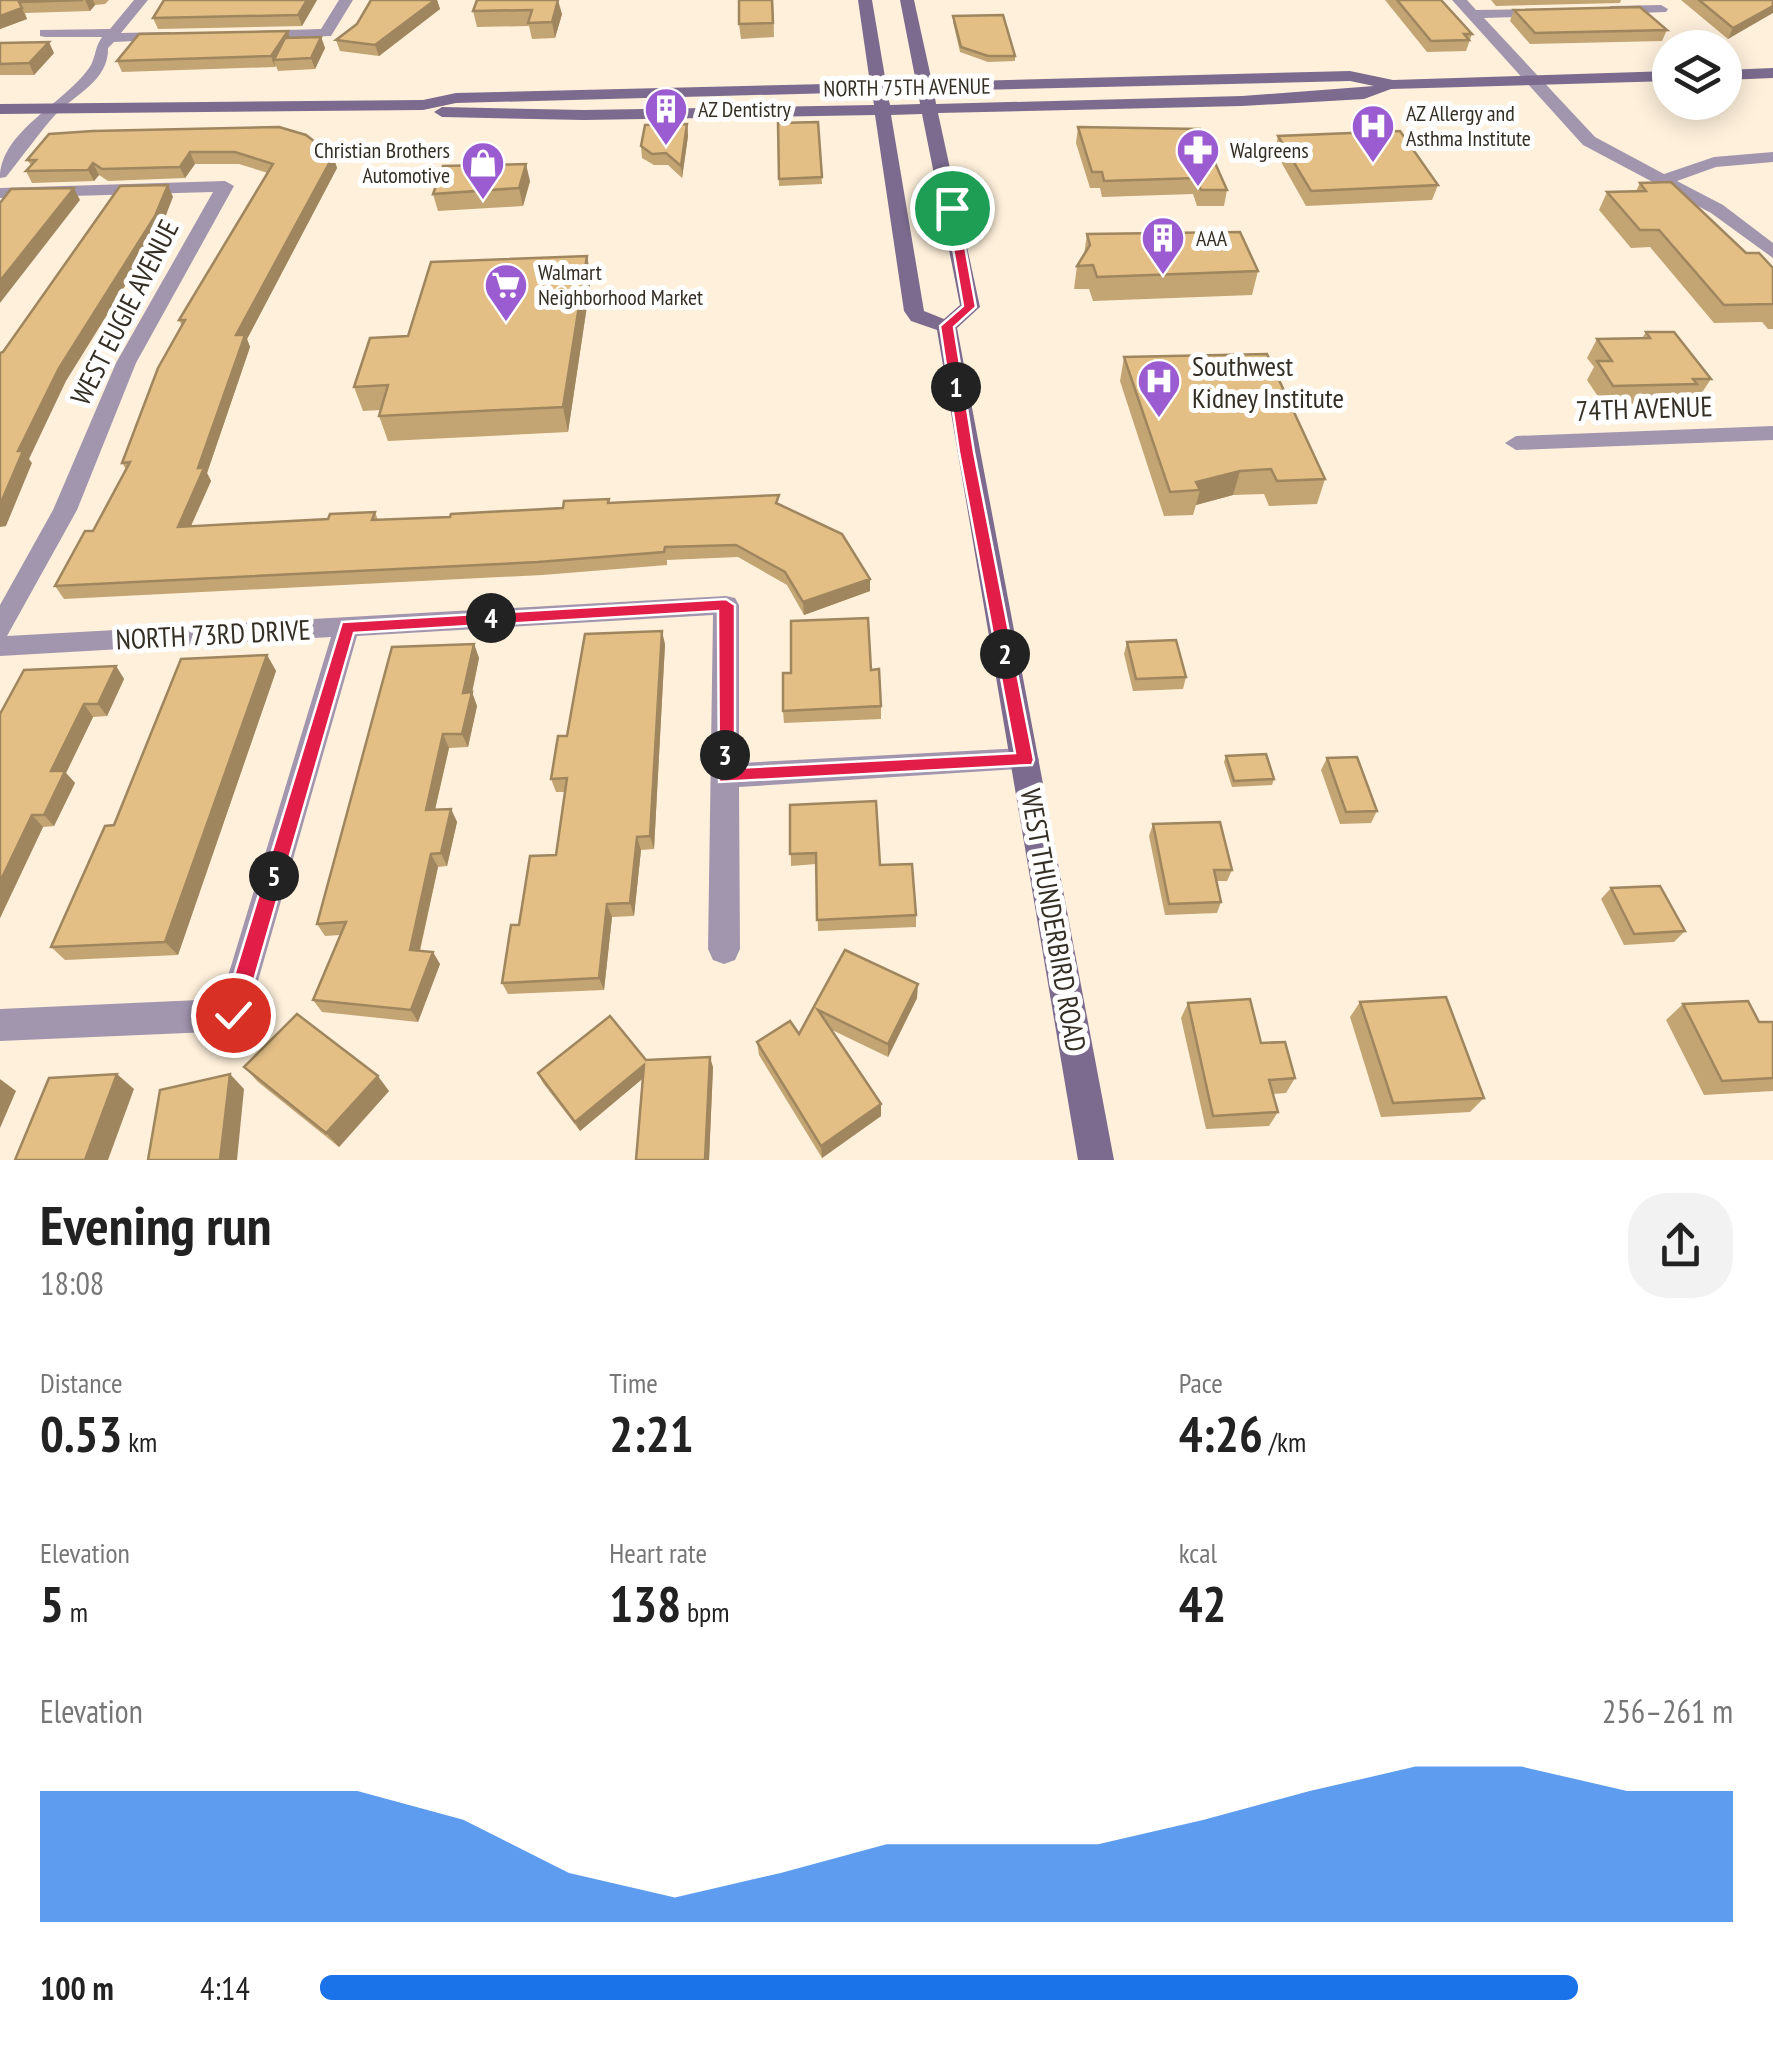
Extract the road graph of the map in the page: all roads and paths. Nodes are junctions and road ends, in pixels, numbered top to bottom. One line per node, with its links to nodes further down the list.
1 (141, 0): 13 (street)
2 (346, 0): 11 (street)
3 (865, 0): 20 (main road)
4 (907, 0): 19 (main road)
5 (1460, 0): 9 (street)
6 (1656, 4): 8 (street)
7 (1567, 11): 9 (street)
8 (1586, 11)
9 (1472, 14): 17 (street)
10 (44, 33): 13 (street)
11 (228, 35)
12 (188, 36): 13 (street)
13 (108, 39): 22 (street)
14 (1773, 73): 15 (main road)
15 (1742, 74)
16 (1652, 77): 17 (main road, NORTH 75TH AVENUE)
17 (1537, 80): 18 (main road, NORTH 75TH AVENUE); 28 (street)
18 (1392, 85): 19 (main road, NORTH 75TH AVENUE); 24 (main road, NORTH 75TH AVENUE)
19 (927, 87): 20 (main road, NORTH 75TH AVENUE); 24 (main road)
20 (881, 88): 21 (main road, NORTH 75TH AVENUE); 25 (main road)
21 (423, 105): 22 (main road, NORTH 75TH AVENUE); 25 (main road, NORTH 75TH AVENUE)
22 (53, 108): 23 (main road, NORTH 75TH AVENUE); 27 (street)
23 (0, 109)
24 (932, 109): 25 (main road, NORTH 75TH AVENUE); 31 (main road)
25 (884, 110): 31 (main road)
26 (1773, 158): 28 (street)
27 (0, 174)
28 (1662, 180): 30 (street)
29 (0, 192): 35 (street, WEST EUGIE AVENUE)
30 (1773, 252)
31 (947, 326): 37 (main road, WEST THUNDERBIRD ROAD)
32 (1773, 434): 33 (street, 74TH AVENUE)
33 (1516, 443)
34 (348, 627): 36 (street, NORTH 73RD DRIVE); 38 (street, NORTH 73RD DRIVE); 40 (street)
35 (0, 628)
36 (0, 646)
37 (1025, 760): 38 (street); 41 (main road, WEST THUNDERBIRD ROAD)
38 (725, 776): 39 (street)
39 (724, 949)
40 (0, 1025)
41 (1096, 1160)

